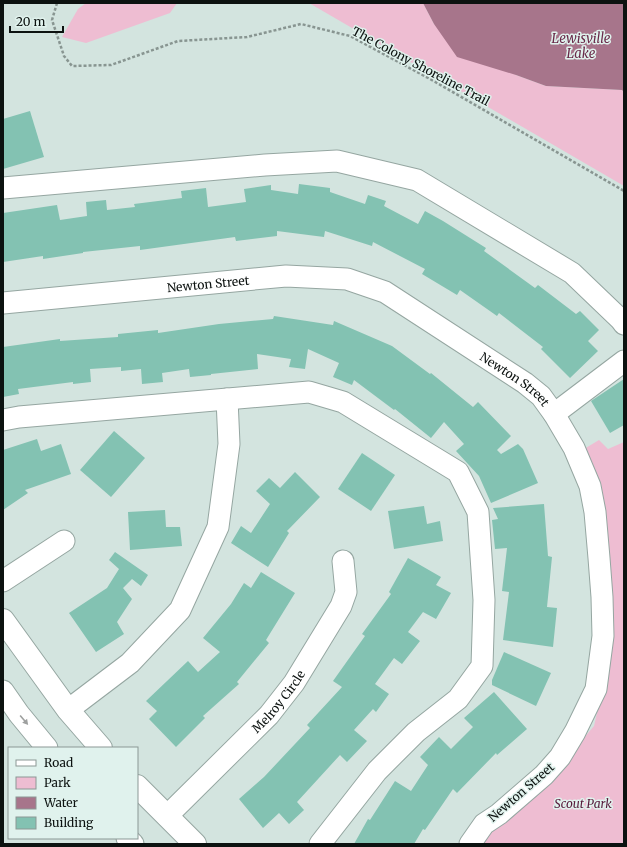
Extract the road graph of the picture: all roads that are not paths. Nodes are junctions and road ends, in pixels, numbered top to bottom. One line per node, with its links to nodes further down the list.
1 (3, 188): 3 (street)
2 (3, 303): 6 (street, Newton Street)
3 (624, 324)
4 (624, 361): 6 (street)
5 (228, 399): 7 (street); 13 (street); 19 (street)
6 (554, 414): 20 (street, Newton Street)
7 (3, 420)
8 (64, 541): 10 (street)
9 (343, 561): 17 (street, Melroy Circle)
10 (3, 582)
11 (3, 620): 13 (main road)
12 (3, 691): 14 (street, one-way to 14)
13 (68, 710): 15 (main road)
14 (46, 747)
15 (100, 747)
16 (138, 787): 17 (main road)
17 (167, 816): 18 (main road)
18 (195, 844)
19 (320, 844)
20 (470, 844)

